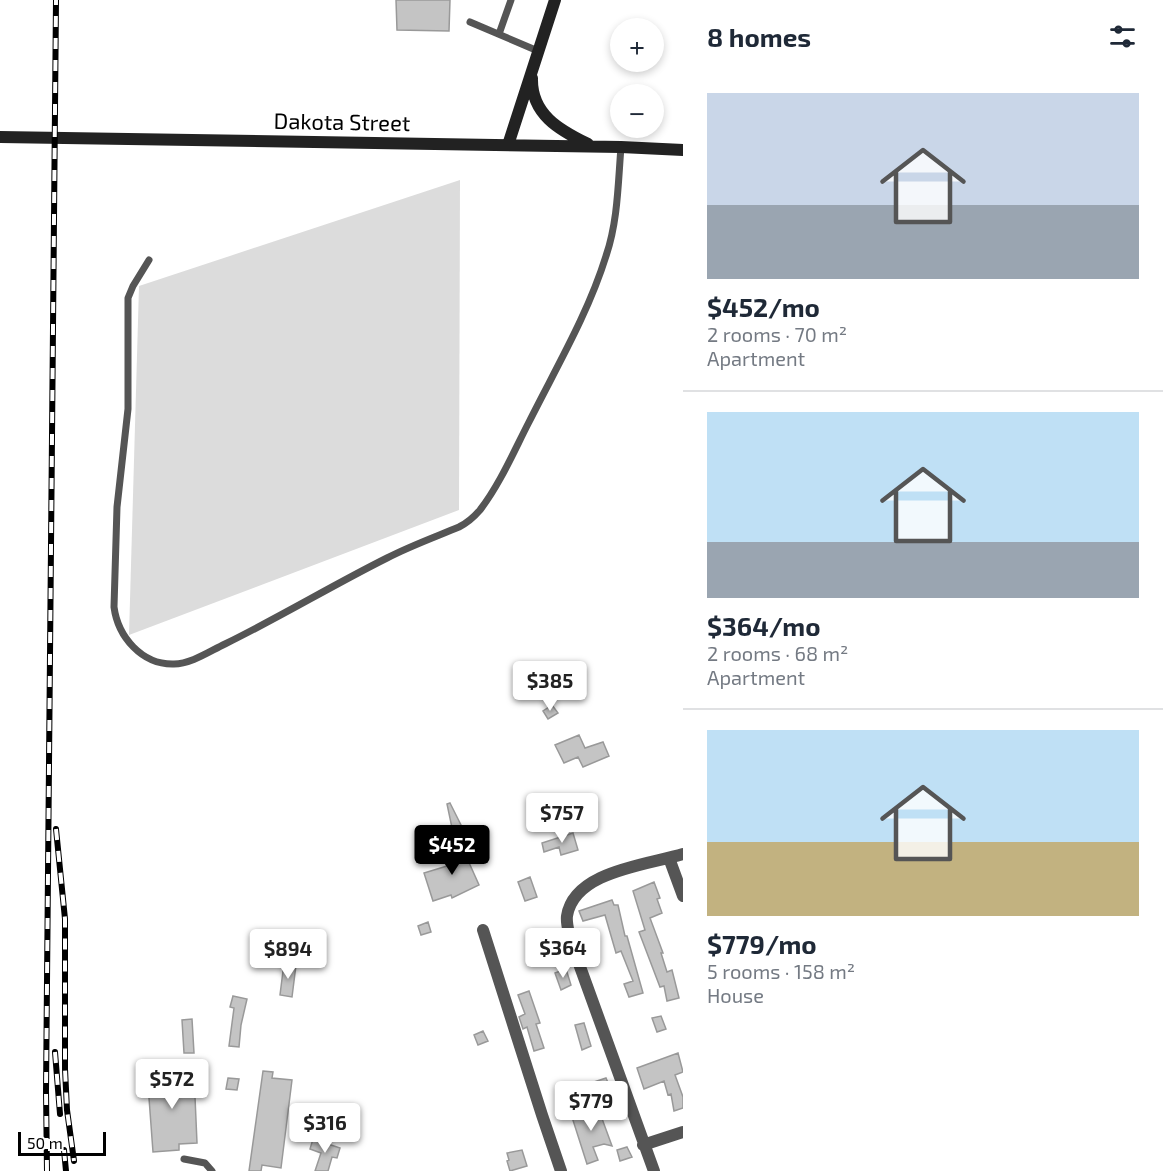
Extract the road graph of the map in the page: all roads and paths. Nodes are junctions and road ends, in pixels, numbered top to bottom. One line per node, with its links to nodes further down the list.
1 (511, 0): 4 (lane)
2 (555, 0): 5 (street)
3 (470, 22): 4 (lane)
4 (499, 34): 5 (lane)
5 (537, 55): 7 (street); 8 (street)
6 (0, 137): 7 (street, Dakota Street)
7 (508, 145): 8 (street, Dakota Street)
8 (593, 146): 9 (street, Dakota Street)
9 (621, 147): 10 (street, Dakota Street); 11 (lane)
10 (683, 150)
11 (149, 260)
12 (683, 854): 13 (street)
13 (669, 858): 14 (street); 17 (street)
14 (683, 896)
15 (483, 930): 20 (street)
16 (683, 1132): 17 (street)
17 (643, 1145): 21 (street)
18 (184, 1159): 19 (lane)
19 (212, 1171)
20 (561, 1171)
21 (654, 1171)

